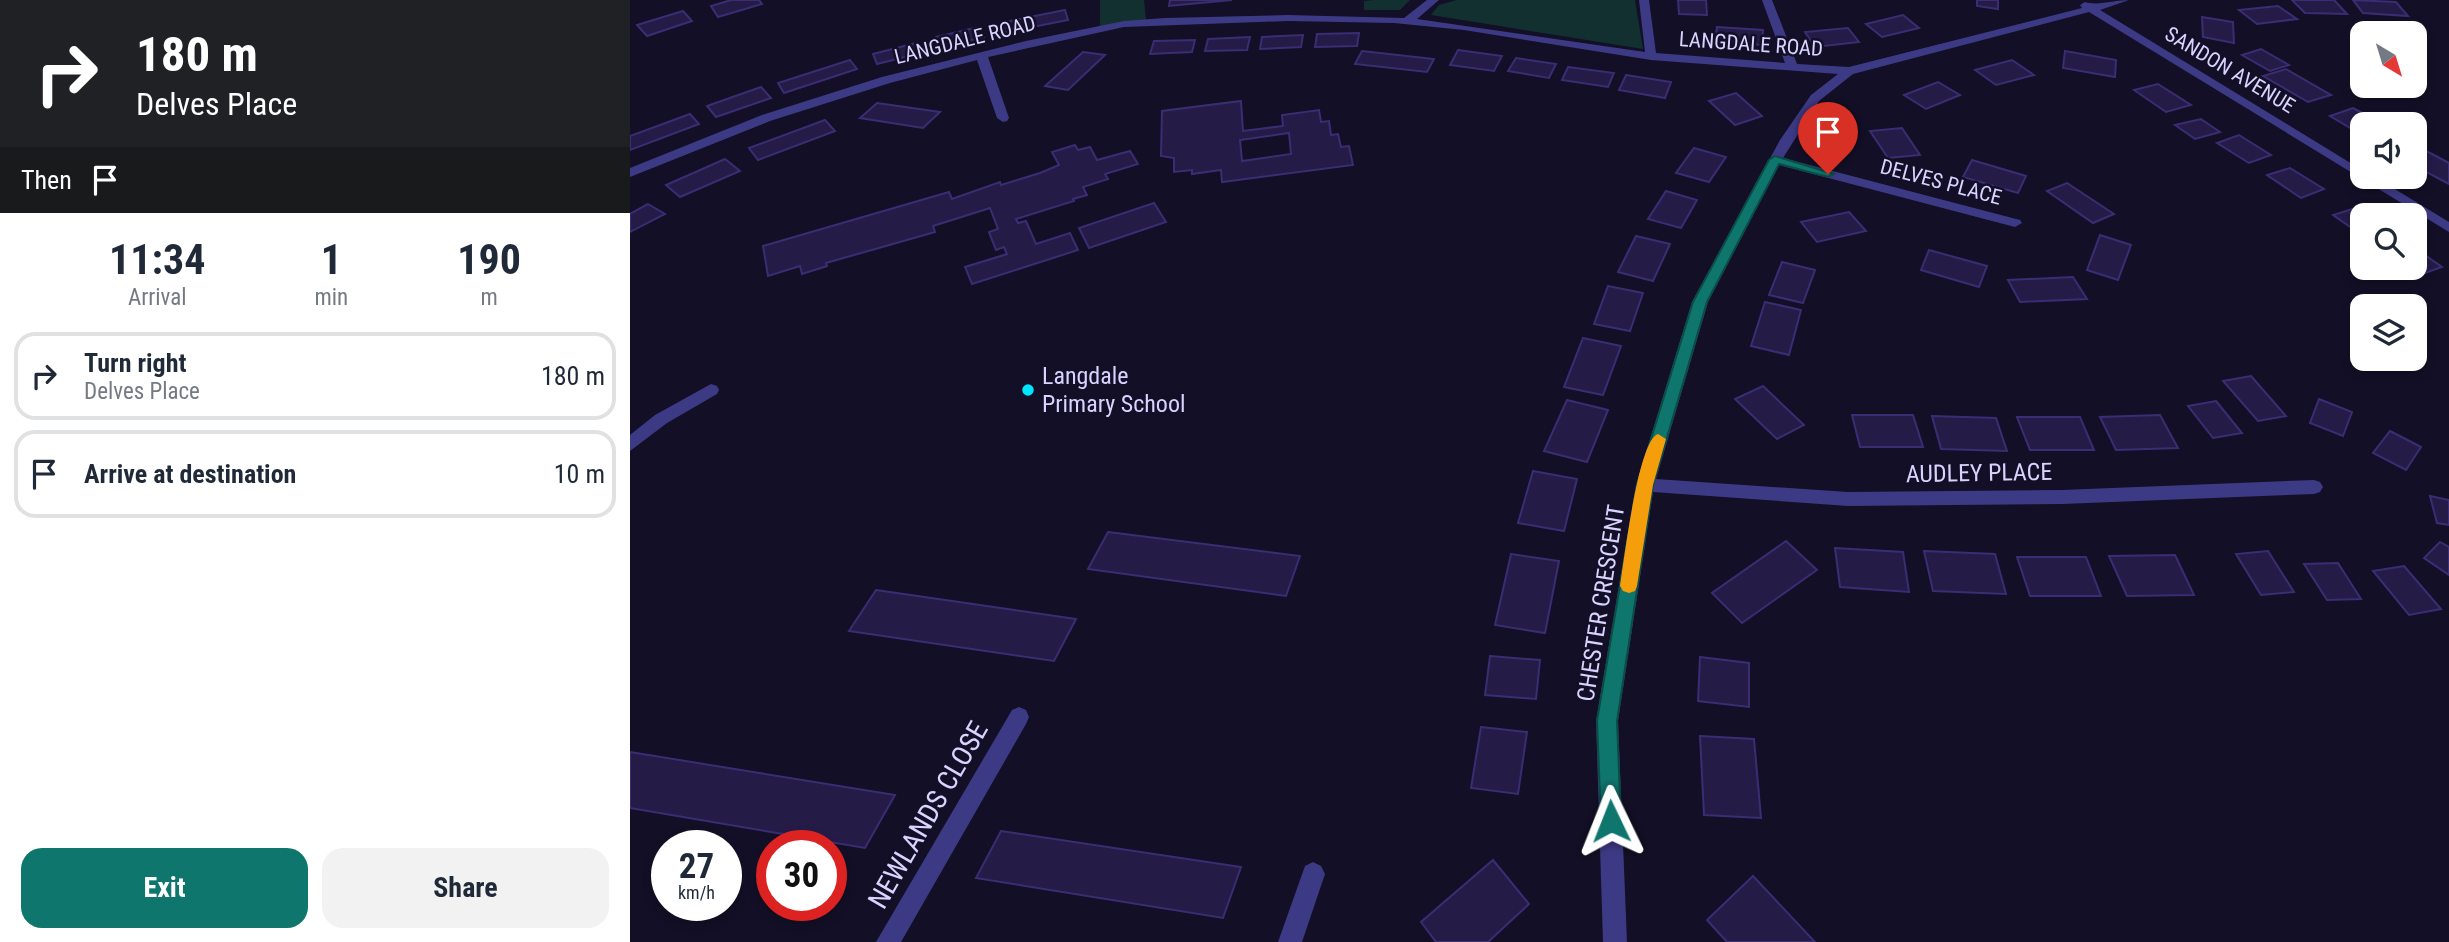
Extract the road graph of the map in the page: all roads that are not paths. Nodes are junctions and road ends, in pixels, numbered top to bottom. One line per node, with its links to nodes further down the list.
1 (1434, 0): 6 (street)
2 (1644, 0): 8 (street, LANGDALE ROAD)
3 (1767, 0): 9 (street)
4 (2124, 0): 5 (street, CHESTER CRESCENT)
5 (2083, 4): 10 (street, CHESTER CRESCENT); 13 (street, SANDON AVENUE)
6 (1407, 21): 7 (street, LANGDALE ROAD); 8 (street, LANGDALE ROAD)
7 (981, 55): 11 (street); 14 (street, LANGDALE ROAD)
8 (1651, 56): 9 (street, LANGDALE ROAD)
9 (1793, 65): 10 (street, LANGDALE ROAD)
10 (1849, 71): 12 (street, CHESTER CRESCENT)
11 (1003, 118)
12 (1775, 160): 16 (street, DELVES PLACE); 20 (street, CHESTER CRESCENT)
13 (2350, 167)
14 (630, 173)
15 (2385, 189): 17 (street, SANDON AVENUE)
16 (2015, 223)
17 (2449, 228)
18 (711, 390): 19 (street)
19 (630, 444)
20 (1645, 485): 21 (street, AUDLEY PLACE); 26 (street, CHESTER CRESCENT)
21 (2314, 486)
22 (1019, 717): 24 (street, NEWLANDS CLOSE)
23 (1313, 874): 25 (street)
24 (888, 942)
25 (1290, 942)
26 (1615, 942)

